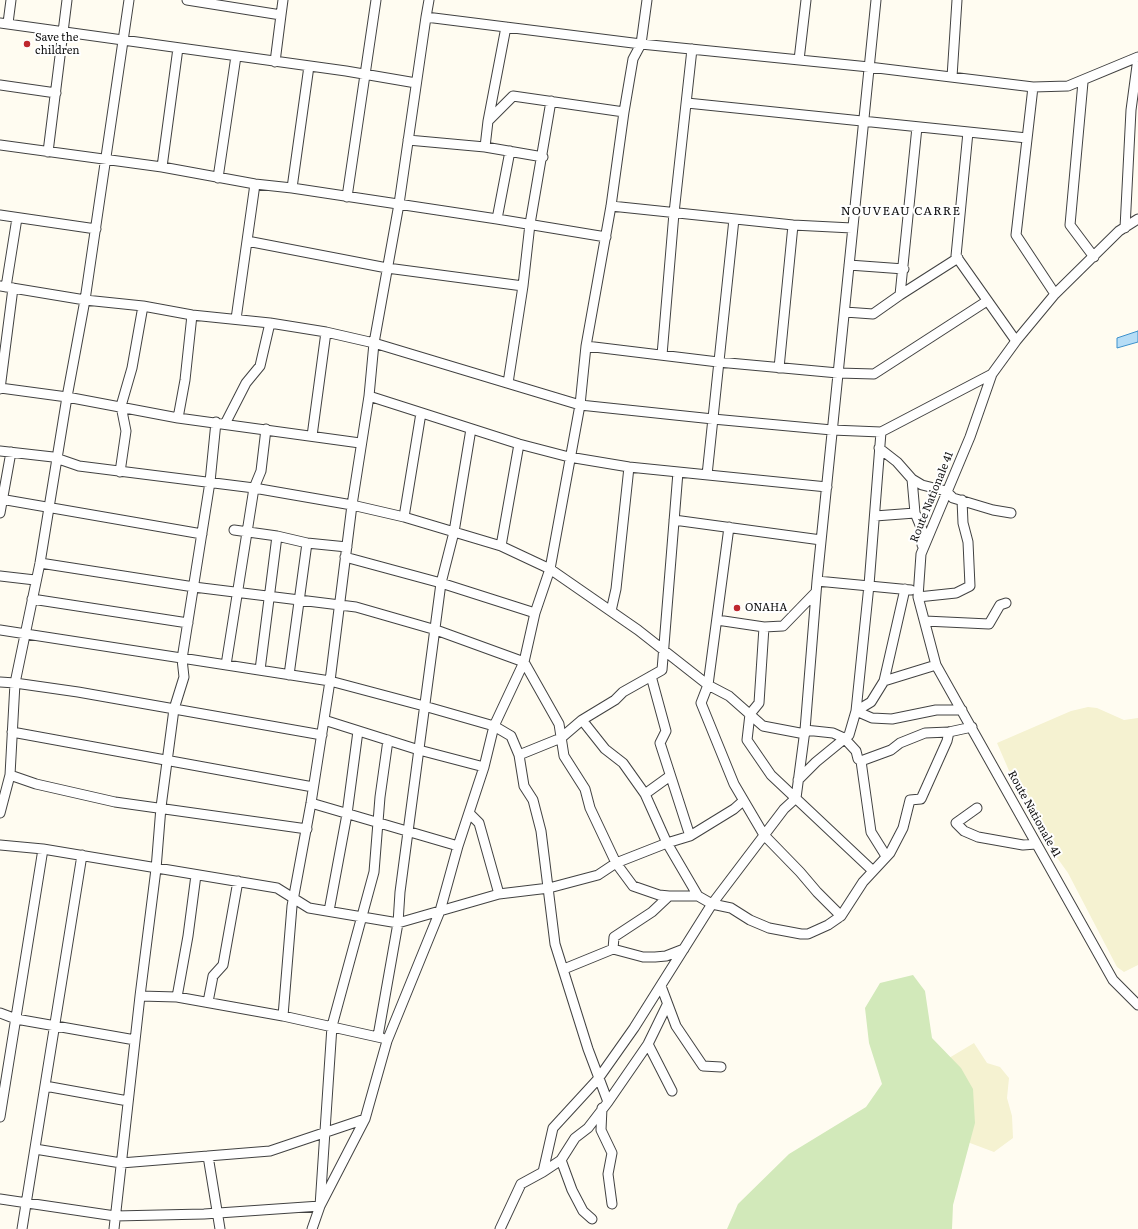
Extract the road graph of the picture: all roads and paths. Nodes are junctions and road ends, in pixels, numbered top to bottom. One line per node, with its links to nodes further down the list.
1 (11, 0): 14 (street)
2 (67, 0): 16 (street)
3 (129, 0): 17 (street)
4 (187, 0): 12 (street)
5 (283, 0): 12 (street)
6 (376, 0): 27 (street)
7 (429, 0): 13 (street)
8 (648, 0): 18 (street)
9 (806, 0): 23 (street)
10 (876, 0): 26 (street)
11 (957, 0): 28 (street)
12 (281, 15): 24 (street)
13 (426, 17): 15 (street); 30 (street)
14 (4, 23): 16 (street)
15 (506, 27): 18 (street); 37 (street)
16 (63, 31): 17 (street); 33 (street)
17 (123, 39): 19 (street); 48 (street)
18 (640, 44): 20 (street); 36 (street)
19 (178, 48): 21 (street); 49 (street)
20 (692, 49): 23 (street); 35 (street)
21 (236, 56): 24 (street); 50 (street)
22 (1138, 58): 29 (street); 65 (street)
23 (799, 60): 26 (street)
24 (275, 62): 25 (street)
25 (309, 66): 27 (street); 52 (street)
26 (869, 67): 28 (street); 38 (street)
27 (365, 74): 30 (street); 53 (street)
28 (952, 77): 32 (street)
29 (1083, 82): 32 (street); 69 (street)
30 (416, 83): 42 (street)
31 (0, 85): 33 (street)
32 (1033, 87): 41 (street)
33 (56, 93): 45 (street)
34 (550, 102): 36 (street); 37 (street); 47 (street)
35 (687, 103): 38 (street); 56 (street)
36 (624, 112): 55 (street)
37 (488, 121): 44 (street)
38 (864, 121): 39 (street); 64 (street)
39 (917, 127): 40 (street); 73 (street)
40 (968, 132): 41 (street); 70 (street)
41 (1027, 138): 76 (street)
42 (408, 140): 44 (street); 54 (street)
43 (0, 145): 45 (street)
44 (485, 147): 46 (street)
45 (48, 152): 48 (street)
46 (510, 152): 47 (street); 59 (street)
47 (543, 157): 62 (street)
48 (106, 159): 49 (street); 66 (street)
49 (162, 167): 50 (street)
50 (218, 178): 51 (street)
51 (255, 184): 52 (street); 68 (street)
52 (292, 188): 53 (street)
53 (347, 197): 54 (street)
54 (399, 204): 59 (street); 72 (street)
55 (611, 206): 56 (street); 67 (street)
56 (674, 213): 60 (street); 89 (street)
57 (0, 215): 58 (street)
58 (17, 218): 66 (street); 75 (street)
59 (497, 219): 62 (street)
60 (734, 219): 63 (street); 90 (street)
61 (1138, 219): 65 (street, Route Nationale 41)
62 (530, 224): 67 (street); 74 (street)
63 (793, 225): 64 (street); 91 (street)
64 (852, 228): 71 (street)
65 (1125, 228): 69 (street, Route Nationale 41)
66 (96, 229): 78 (street)
67 (606, 237): 88 (street)
68 (247, 241): 72 (street); 83 (street)
69 (1094, 257): 76 (street, Route Nationale 41)
70 (958, 258): 77 (street); 79 (street)
71 (849, 265): 73 (street); 81 (street)
72 (387, 268): 74 (street); 87 (street)
73 (904, 269): 77 (street)
74 (523, 286): 94 (street)
75 (6, 287): 78 (street); 95 (street)
76 (1055, 294): 86 (street, Route Nationale 41)
77 (900, 295): 81 (street)
78 (85, 300): 80 (street); 97 (street)
79 (987, 301): 86 (street); 92 (street)
80 (143, 306): 82 (street); 99 (street)
81 (845, 312): 92 (street)
82 (192, 315): 83 (street); 101 (street)
83 (236, 319): 84 (street)
84 (270, 323): 85 (street); 103 (street)
85 (326, 332): 87 (street); 108 (street)
86 (1016, 341): 93 (street, Route Nationale 41)
87 (374, 343): 94 (street); 96 (street)
88 (586, 346): 89 (street); 98 (street)
89 (662, 355): 90 (street)
90 (718, 362): 91 (street); 102 (street)
91 (779, 368): 92 (street)
92 (838, 374): 106 (street)
93 (992, 374): 107 (street); 124 (street, Route Nationale 41)
94 (508, 383): 98 (street)
95 (0, 388): 97 (street)
96 (369, 396): 100 (street); 109 (street)
97 (67, 397): 99 (street); 115 (street)
98 (580, 405): 102 (street); 114 (street)
99 (121, 406): 101 (street); 117 (street)
100 (421, 413): 105 (street); 133 (street)
101 (178, 418): 103 (street)
102 (713, 419): 106 (street); 119 (street)
103 (221, 423): 104 (street); 121 (street)
104 (266, 429): 108 (street); 123 (street)
105 (471, 429): 110 (street); 137 (street)
106 (832, 430): 107 (street); 122 (street)
107 (881, 432): 111 (street)
108 (312, 436): 109 (street)
109 (360, 443): 127 (street)
110 (519, 444): 114 (street); 143 (street)
111 (879, 448): 120 (street); 132 (street)
112 (0, 451): 113 (street)
113 (11, 452): 115 (street); 125 (street)
114 (569, 458): 116 (street); 148 (street)
115 (57, 459): 117 (street); 128 (street)
116 (629, 467): 118 (street); 164 (street)
117 (120, 472): 121 (street)
118 (678, 472): 119 (street); 134 (street)
119 (707, 475): 122 (street)
120 (912, 478): 124 (street); 130 (street)
121 (210, 482): 123 (street); 139 (street)
122 (827, 487): 141 (street)
123 (254, 488): 127 (street); 138 (street)
124 (946, 491): 126 (street); 145 (street, Route Nationale 41)
125 (1, 499): 128 (street); 129 (street)
126 (962, 500): 131 (street); 158 (street)
127 (352, 505): 133 (street); 144 (street)
128 (49, 508): 139 (street); 147 (street)
129 (0, 513)
130 (915, 513): 132 (street); 145 (street)
131 (1011, 513)
132 (875, 516): 153 (street)
133 (404, 517): 137 (street)
134 (674, 520): 135 (street); 173 (street)
135 (729, 527): 141 (street); 166 (street)
136 (234, 530): 138 (street)
137 (454, 532): 143 (street); 152 (street)
138 (246, 533): 140 (street); 157 (street)
139 (202, 534): 154 (street)
140 (277, 536): 142 (street); 159 (street)
141 (821, 540): 151 (street)
142 (307, 543): 144 (street); 161 (street)
143 (501, 546): 148 (street)
144 (346, 547): 146 (street)
145 (921, 554): 158 (street, Route Nationale 41)
146 (345, 557): 152 (street); 163 (street)
147 (40, 563): 150 (street); 154 (street)
148 (550, 569): 164 (street); 165 (street)
149 (0, 576): 150 (street)
150 (35, 580): 160 (street)
151 (817, 581): 153 (street); 156 (street)
152 (441, 583): 165 (street); 171 (street)
153 (869, 585): 155 (street); 189 (street)
154 (194, 587): 157 (street); 168 (street)
155 (905, 589): 158 (street); 182 (street)
156 (816, 592): 169 (street); 197 (street)
157 (237, 593): 159 (street); 176 (street)
158 (918, 594): 167 (street, Route Nationale 41)
159 (269, 597): 161 (street); 178 (street)
160 (32, 599): 168 (street); 172 (street)
161 (299, 600): 163 (street); 179 (street)
162 (1006, 603): 167 (street)
163 (339, 605): 171 (street); 181 (street)
164 (611, 611): 173 (street)
165 (535, 613): 175 (street)
166 (717, 620): 169 (street); 185 (street)
167 (925, 621): 177 (street, Route Nationale 41)
168 (188, 623): 174 (street)
169 (764, 627): 190 (street)
170 (0, 630): 172 (street)
171 (436, 630): 175 (street); 186 (street)
172 (26, 633): 174 (street); 184 (street)
173 (663, 650): 180 (street); 185 (street)
174 (182, 660): 176 (street); 187 (street)
175 (524, 662): 193 (street); 200 (street)
176 (226, 665): 178 (street)
177 (936, 665): 182 (street); 188 (street, Route Nationale 41)
178 (260, 670): 179 (street)
179 (289, 675): 181 (street)
180 (651, 676): 192 (street); 209 (street)
181 (330, 681): 186 (street); 191 (street)
182 (884, 681): 189 (street)
183 (0, 682): 184 (street)
184 (15, 683): 187 (street); 196 (street)
185 (708, 685): 190 (street); 214 (street)
186 (424, 706): 193 (street); 203 (street)
187 (174, 709): 199 (street); 206 (street)
188 (962, 710): 189 (street); 194 (street, Route Nationale 41)
189 (856, 711): 201 (street)
190 (750, 714): 197 (street); 213 (street)
191 (324, 720): 195 (street); 199 (street)
192 (582, 720): 200 (street); 212 (street)
193 (494, 726): 204 (street); 207 (street)
194 (972, 727): 198 (street); 227 (street, Route Nationale 41)
195 (358, 731): 202 (street); 220 (street)
196 (12, 732): 206 (street); 208 (street)
197 (805, 732): 201 (street); 210 (street)
198 (950, 732): 205 (street); 232 (street)
199 (322, 735): 211 (street)
200 (561, 738): 204 (street); 233 (street)
201 (844, 738): 205 (street); 210 (street)
202 (388, 740): 203 (street); 221 (street)
203 (419, 750): 207 (street); 223 (street)
204 (519, 755): 238 (street)
205 (861, 760): 232 (street)
206 (167, 761): 211 (street); 216 (street)
207 (484, 767): 219 (street)
208 (10, 775): 216 (street); 218 (street)
209 (670, 776): 212 (street); 225 (street)
210 (798, 780): 213 (street)
211 (313, 787): 215 (street)
212 (645, 794): 226 (street)
213 (796, 798): 224 (street); 235 (street)
214 (743, 801): 224 (street); 225 (street)
215 (312, 803): 220 (street); 222 (street)
216 (161, 807): 222 (street); 234 (street)
217 (977, 808): 227 (street)
218 (0, 813)
219 (469, 813): 229 (street); 239 (street)
220 (347, 814): 221 (street); 244 (street)
221 (378, 823): 223 (street); 247 (street)
222 (307, 829): 242 (street)
223 (409, 832): 229 (street); 248 (street)
224 (764, 835): 243 (street); 246 (street)
225 (690, 836): 226 (street)
226 (667, 843): 233 (street); 241 (street)
227 (1036, 844): 257 (street, Route Nationale 41)
228 (0, 845): 230 (street)
229 (458, 846): 245 (street)
230 (43, 849): 231 (street); 260 (street)
231 (82, 855): 234 (street); 261 (street)
232 (886, 856): 235 (street)
233 (616, 863): 238 (street); 240 (street)
234 (156, 869): 236 (street); 253 (street)
235 (873, 870): 246 (street)
236 (196, 874): 237 (street); 254 (street)
237 (238, 881): 242 (street); 255 (street)
238 (549, 888): 239 (street); 251 (street)
239 (499, 894): 245 (street)
240 (669, 896): 241 (street); 249 (street)
241 (698, 896): 243 (street)
242 (294, 898): 244 (street); 259 (street)
243 (712, 904): 246 (street); 250 (street)
244 (329, 911): 247 (street)
245 (440, 911): 248 (street); 265 (street)
246 (841, 916)
247 (362, 917): 248 (street); 262 (street)
248 (398, 923): 263 (street)
249 (613, 949): 250 (street); 251 (street)
250 (684, 949): 252 (street)
251 (564, 969): 268 (street)
252 (661, 986): 256 (street); 268 (street)
253 (140, 996): 254 (street); 264 (street)
254 (177, 997): 255 (street)
255 (208, 1002): 259 (street)
256 (667, 1005): 266 (street); 267 (street)
257 (1138, 1005)
258 (0, 1013): 260 (street)
259 (283, 1016): 262 (street)
260 (16, 1019): 261 (street); 273 (street)
261 (55, 1026): 264 (street); 269 (street)
262 (332, 1026): 263 (street); 275 (street)
263 (378, 1036): 265 (street)
264 (135, 1040): 271 (street)
265 (387, 1041): 274 (street)
266 (648, 1044): 270 (street); 272 (street)
267 (721, 1067)
268 (598, 1079): 272 (street); 280 (street)
269 (45, 1086): 271 (street); 276 (street)
270 (672, 1091)
271 (128, 1100): 279 (street)
272 (605, 1104): 278 (street); 283 (street)
273 (0, 1117)
274 (365, 1119): 275 (street); 284 (street)
275 (324, 1133): 277 (street); 284 (street)
276 (35, 1148): 279 (street); 282 (street)
277 (208, 1156): 279 (street); 285 (street)
278 (561, 1160): 280 (street); 287 (street)
279 (121, 1163): 286 (street)
280 (543, 1172): 292 (street)
281 (0, 1199): 282 (street)
282 (26, 1202): 286 (street); 288 (street)
283 (612, 1204)
284 (320, 1206): 285 (street); 291 (street)
285 (217, 1213): 286 (street); 290 (street)
286 (115, 1216): 289 (street)
287 (592, 1219)
288 (22, 1229)
289 (114, 1229)
290 (220, 1229)
291 (312, 1229)
292 (500, 1229)

